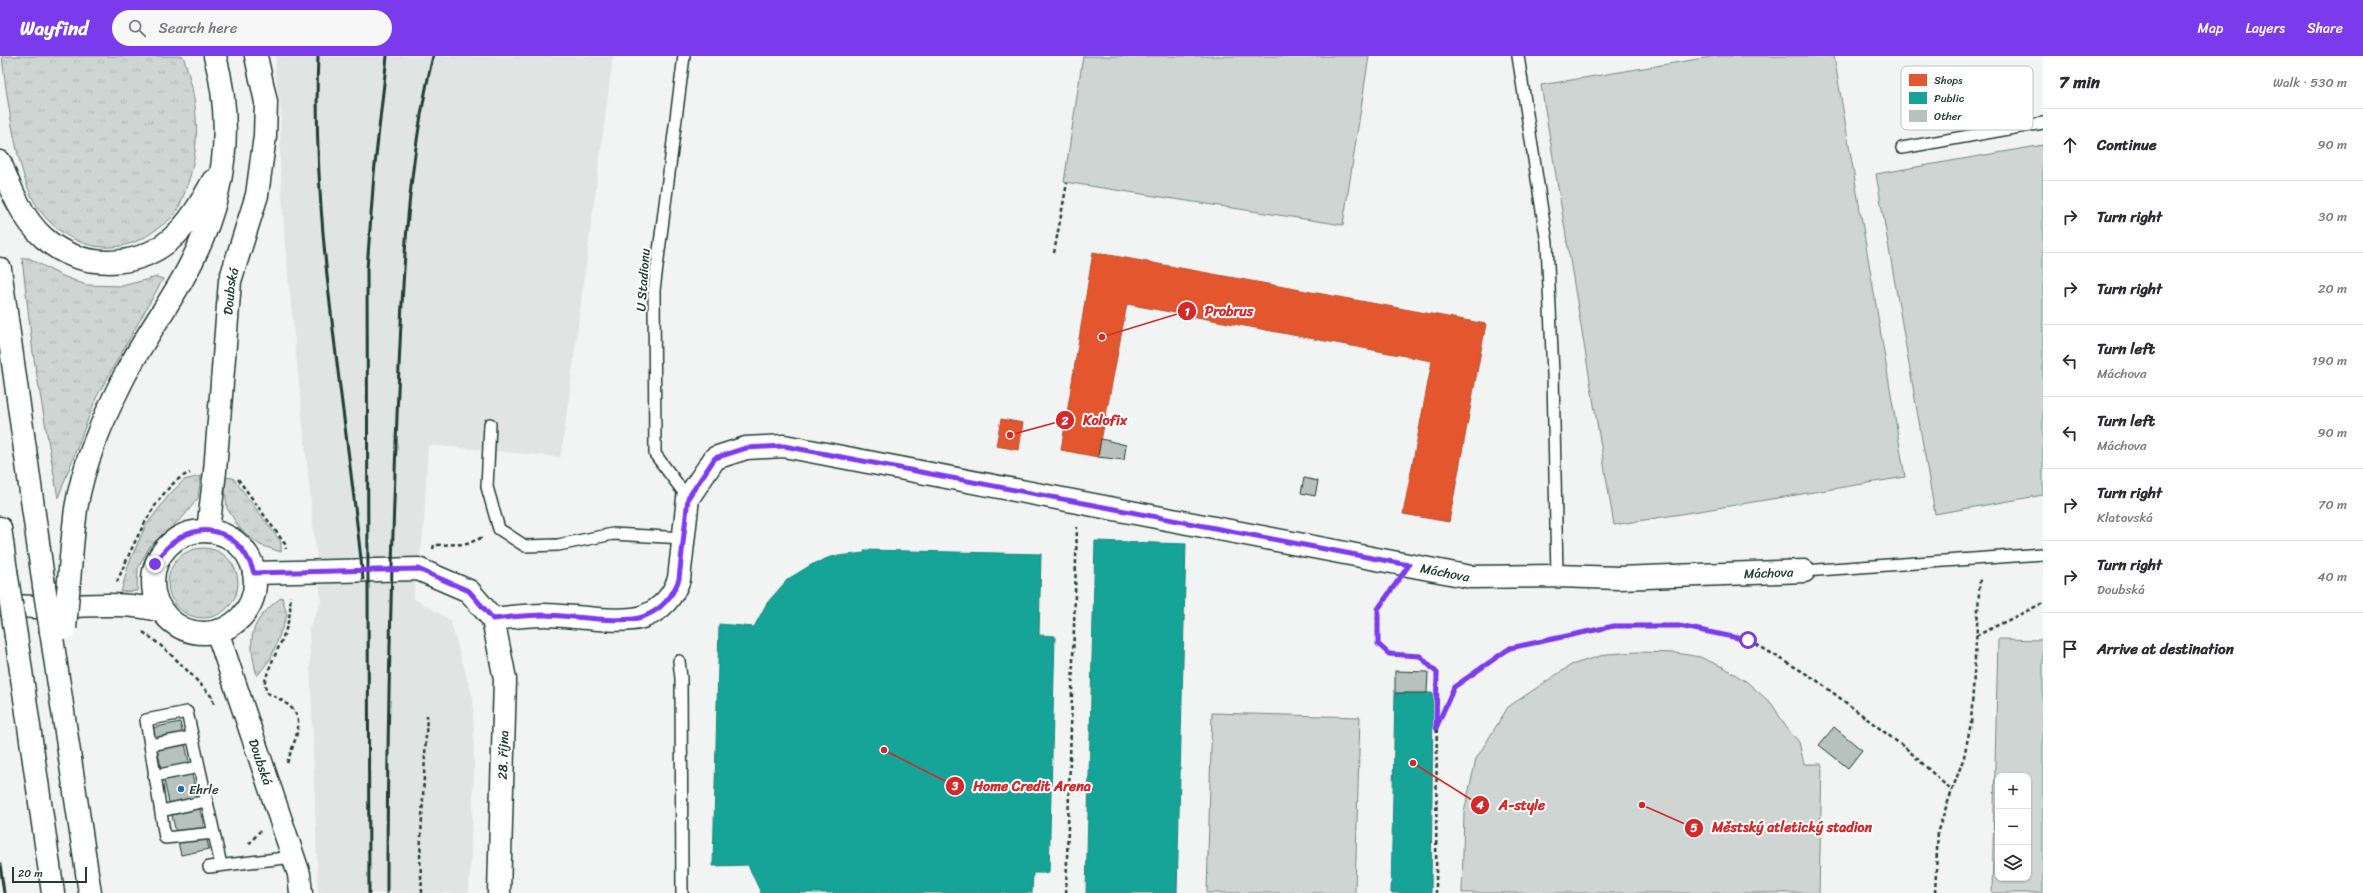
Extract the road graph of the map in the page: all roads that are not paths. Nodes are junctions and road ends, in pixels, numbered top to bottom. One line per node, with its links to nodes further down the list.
1 (215, 56): 8 (main road)
2 (256, 56): 15 (main road, Doubská)
3 (684, 56): 13 (lane, U Stadionu)
4 (1518, 56): 22 (lane)
5 (2043, 123): 6 (lane)
6 (2033, 125)
7 (2004, 130): 9 (lane)
8 (226, 138): 10 (main road); 26 (main road, bridge)
9 (1902, 148)
10 (0, 162)
11 (0, 269): 26 (main road, bridge)
12 (490, 424): 16 (lane)
13 (688, 498): 16 (main road, Máchova); 22 (main road, Máchova)
14 (0, 528): 19 (main road)
15 (208, 531): 21 (main road); 24 (main road)
16 (684, 538): 25 (main road, Máchova)
17 (0, 546): 19 (main road)
18 (2043, 554): 20 (lane)
19 (6, 571): 39 (main road, bridge)
20 (1804, 571): 22 (main road, Máchova)
21 (254, 573): 25 (main road); 27 (main road)
22 (1557, 576)
23 (0, 604): 24 (main road)
24 (162, 612): 27 (main road)
25 (493, 619): 42 (main road, 28. října)
26 (58, 630): 40 (main road)
27 (217, 631): 36 (main road, Doubská)
28 (679, 661): 43 (lane)
29 (192, 737): 30 (lane); 30 (lane); 31 (lane)
30 (150, 745): 32 (lane)
31 (199, 767): 32 (lane); 33 (lane)
32 (154, 776): 34 (lane)
33 (206, 801): 34 (lane); 35 (lane)
34 (160, 811): 35 (lane)
35 (214, 832): 37 (lane)
36 (293, 857): 37 (lane); 41 (main road, Doubská)
37 (221, 865): 38 (lane)
38 (209, 867)
39 (53, 893)
40 (90, 893)
41 (301, 893)
42 (499, 893)
43 (682, 893)

